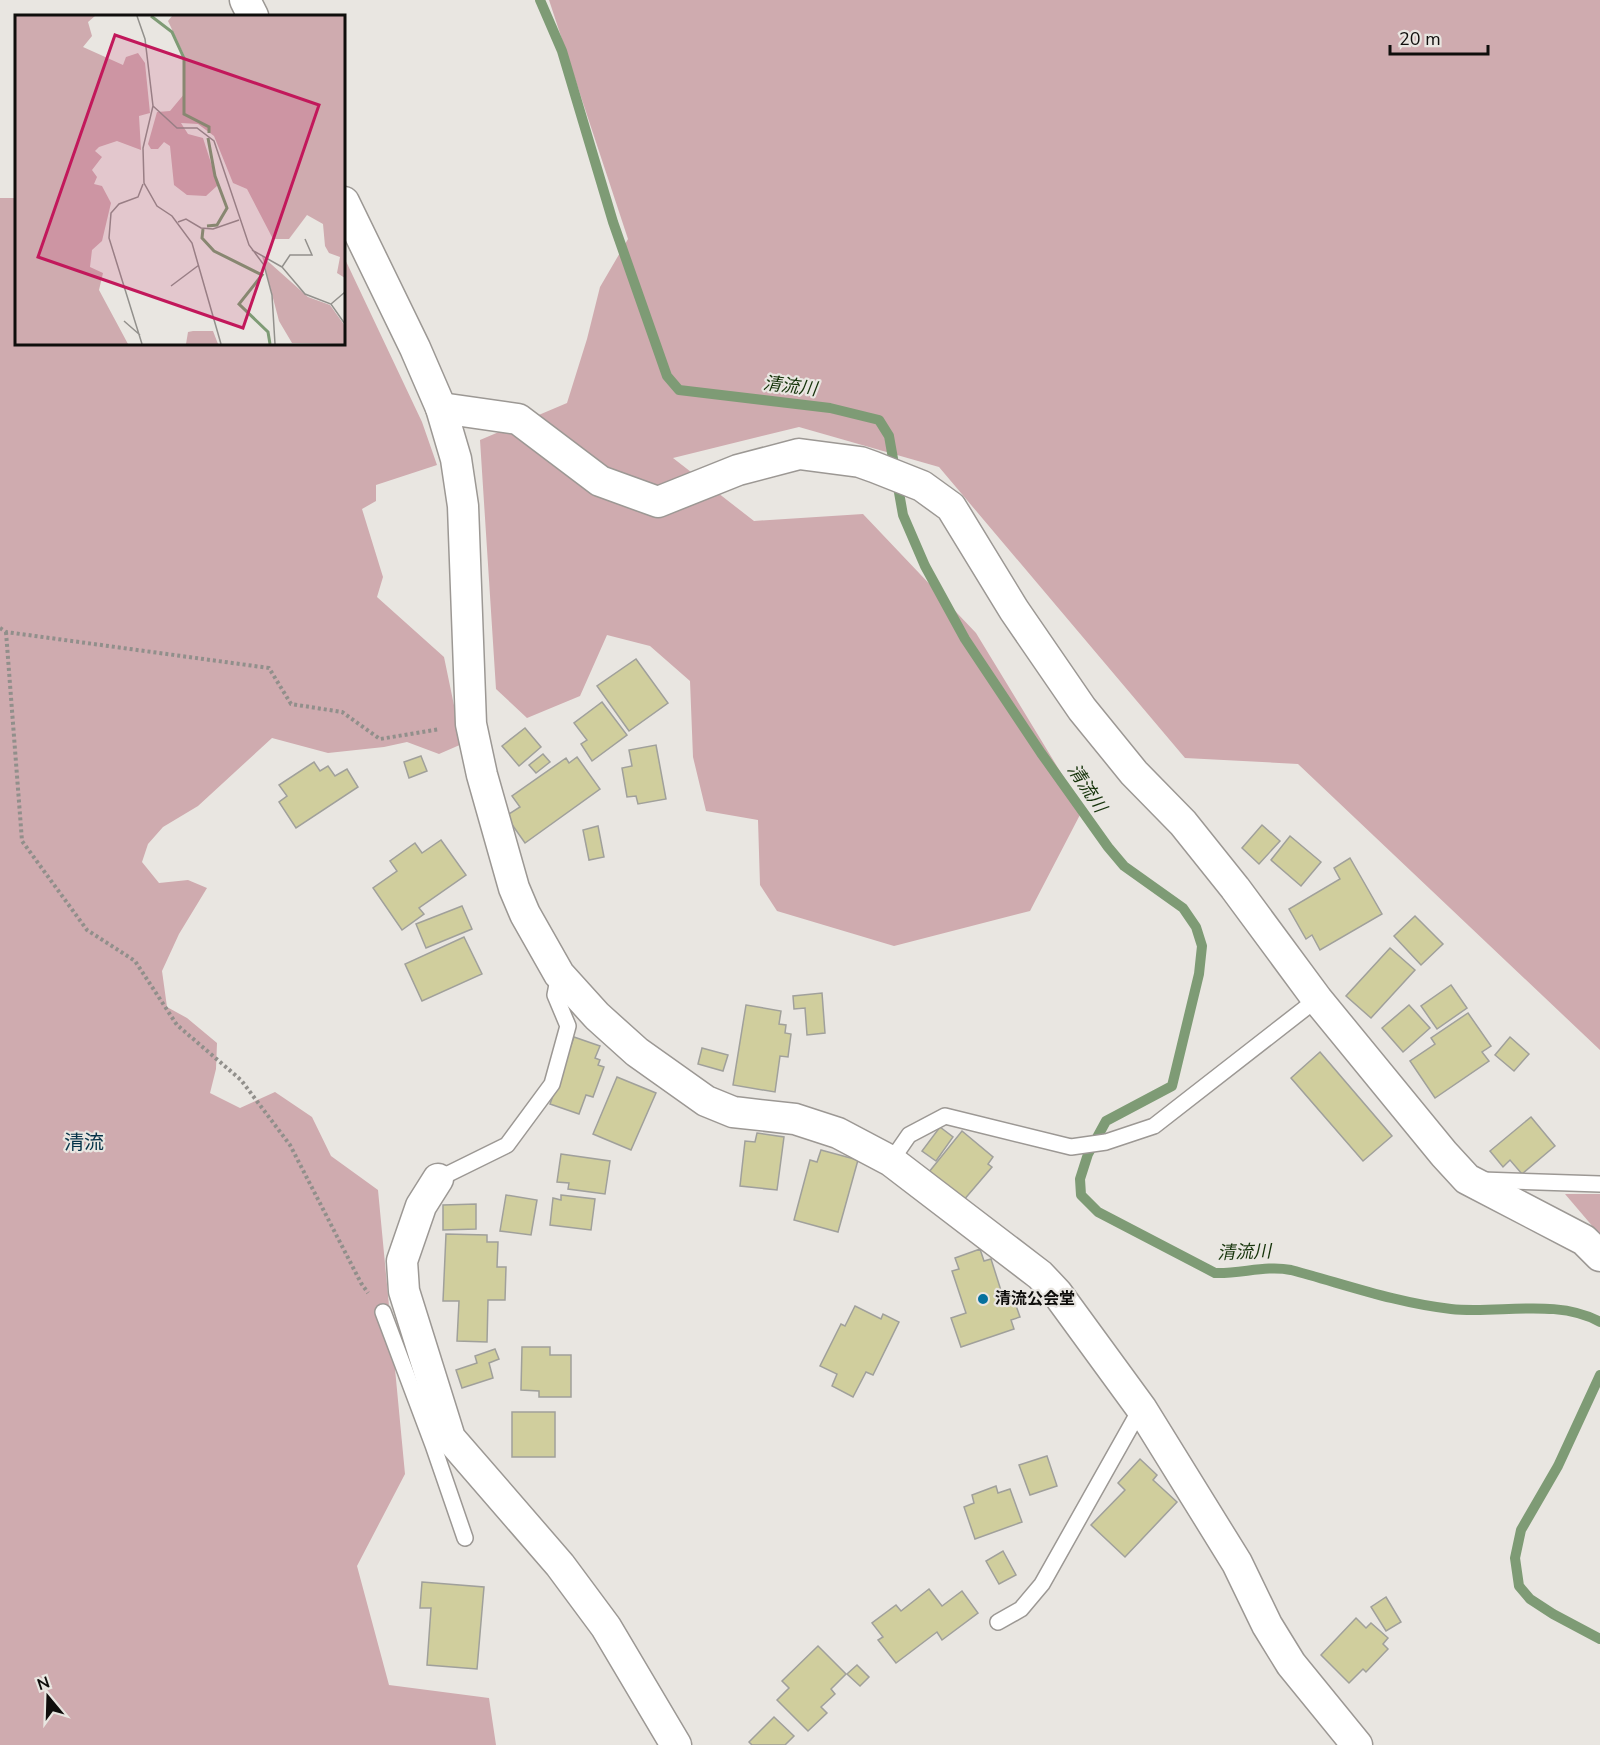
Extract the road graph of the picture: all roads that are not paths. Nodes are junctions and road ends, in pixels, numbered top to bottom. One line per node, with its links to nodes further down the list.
1 (244, 0): 2 (street)
2 (252, 15)
3 (345, 204): 4 (street)
4 (441, 408): 5 (street); 6 (street)
5 (559, 974): 7 (street); 8 (lane)
6 (1317, 999): 7 (lane); 9 (street)
7 (891, 1161): 13 (street)
8 (438, 1179): 14 (street)
9 (1467, 1179): 10 (lane); 11 (street)
10 (1600, 1184)
11 (1600, 1256)
12 (383, 1312): 14 (lane)
13 (1141, 1408): 16 (lane); 18 (street)
14 (442, 1442): 15 (lane); 17 (street)
15 (465, 1538)
16 (998, 1622)
17 (676, 1745)
18 (1357, 1745)

